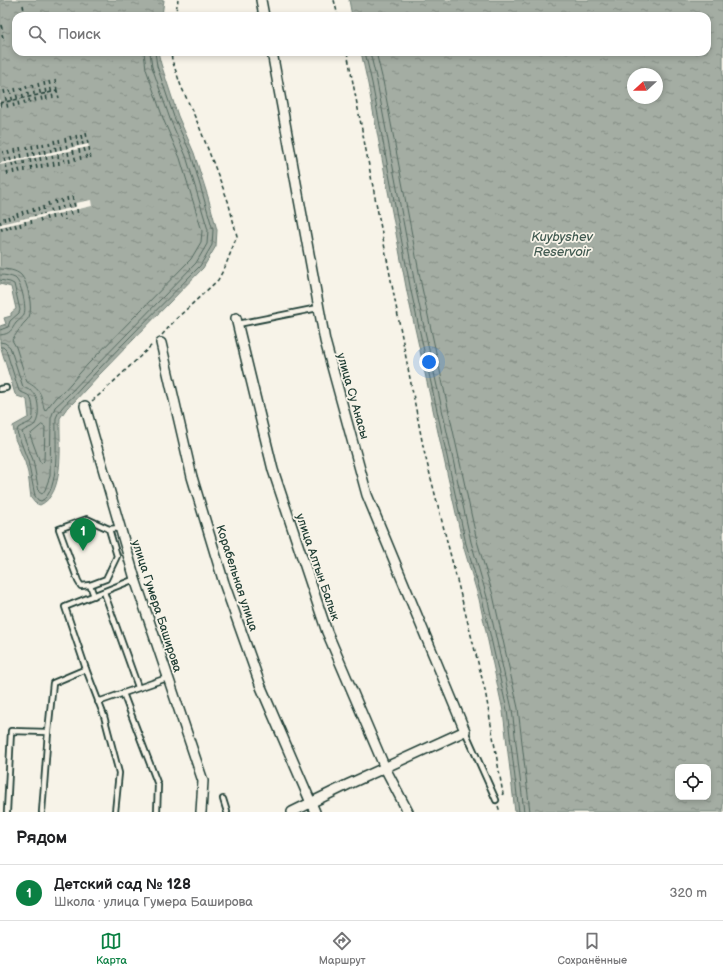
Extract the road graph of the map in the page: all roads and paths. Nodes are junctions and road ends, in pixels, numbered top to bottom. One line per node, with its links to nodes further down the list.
1 (178, 0): 6 (path)
2 (261, 0): 7 (street)
3 (334, 0): 8 (path)
4 (23, 4): 5 (path)
5 (24, 12)
6 (176, 12)
7 (263, 12)
8 (337, 12)
9 (2, 25): 10 (path)
10 (4, 41)
11 (172, 56): 138 (path)
12 (273, 56): 136 (street, улица Су Анасы)
13 (348, 56): 157 (path)
14 (55, 80): 24 (path)
15 (49, 81): 25 (path)
16 (44, 82): 26 (path)
17 (38, 83): 27 (path)
18 (32, 84): 28 (path)
19 (26, 86): 29 (path)
20 (21, 87): 30 (path)
21 (15, 88): 33 (path)
22 (4, 90): 36 (path)
23 (10, 90): 34 (path)
24 (57, 91): 25 (path); 32 (path)
25 (52, 92): 26 (path); 31 (path)
26 (46, 93): 27 (path); 35 (path)
27 (41, 94): 28 (path); 37 (path)
28 (34, 96): 29 (path); 39 (path)
29 (29, 97): 30 (path); 40 (path)
30 (23, 98): 33 (path); 41 (path)
31 (53, 98)
32 (59, 98)
33 (17, 99): 34 (path); 42 (path)
34 (12, 100): 36 (path); 43 (path)
35 (48, 100)
36 (6, 101): 38 (path); 45 (path)
37 (42, 101)
38 (0, 102): 44 (path)
39 (36, 103)
40 (30, 104)
41 (25, 105)
42 (19, 106)
43 (14, 107)
44 (2, 109)
45 (8, 109)
46 (86, 133): 63 (path)
47 (76, 135): 64 (path)
48 (81, 135): 62 (path)
49 (70, 136): 65 (path)
50 (65, 138): 66 (path)
51 (59, 139): 67 (path)
52 (54, 140): 68 (path)
53 (49, 142): 70 (path)
54 (43, 143): 69 (path)
55 (38, 144): 71 (path)
56 (27, 146): 73 (path)
57 (32, 146): 72 (path)
58 (20, 148): 74 (path)
59 (15, 149): 75 (path)
60 (8, 150): 77 (path)
61 (3, 151): 76 (path)
62 (87, 159)
63 (91, 160)
64 (81, 161)
65 (76, 162)
66 (70, 163)
67 (65, 164)
68 (59, 165)
69 (48, 166)
70 (54, 166)
71 (42, 168)
72 (37, 169)
73 (32, 170)
74 (25, 172)
75 (20, 173)
76 (8, 175)
77 (14, 175)
78 (72, 196): 84 (path)
79 (66, 197): 87 (path)
80 (61, 199): 88 (path)
81 (55, 200): 92 (path)
82 (48, 202): 94 (path)
83 (42, 206): 97 (path)
84 (75, 207)
85 (33, 208): 103 (path)
86 (38, 208): 100 (path)
87 (69, 208)
88 (63, 209)
89 (77, 209): 105 (path)
90 (27, 210): 107 (path)
91 (22, 211): 108 (path)
92 (57, 211)
93 (70, 211): 110 (path)
94 (51, 212)
95 (64, 212): 114 (path)
96 (17, 213): 111 (path)
97 (44, 214)
98 (58, 214): 113 (path)
99 (13, 215): 116 (path)
100 (40, 215)
101 (52, 215): 118 (path)
102 (8, 216): 119 (path)
103 (35, 216)
104 (46, 216): 120 (path)
105 (78, 216)
106 (4, 217): 121 (path)
107 (29, 217)
108 (24, 218)
109 (40, 218): 125 (path)
110 (72, 218)
111 (19, 220)
112 (31, 220): 128 (path)
113 (60, 220)
114 (65, 220)
115 (0, 221): 123 (path)
116 (15, 221)
117 (25, 221): 130 (path)
118 (53, 221)
119 (10, 222)
120 (48, 222)
121 (5, 223)
122 (20, 223): 131 (path)
123 (1, 224)
124 (15, 224): 132 (path)
125 (42, 224)
126 (10, 225): 133 (path)
127 (6, 226): 134 (path)
128 (32, 226)
129 (1, 227): 135 (path)
130 (26, 227)
131 (21, 228)
132 (17, 230)
133 (12, 231)
134 (8, 232)
135 (3, 233)
136 (318, 308): 137 (lane); 154 (street, улица Су Анасы)
137 (237, 321): 155 (street, улица Алтын Балык)
138 (158, 341): 141 (path); 158 (street, Корабельная улица)
139 (6, 388): 140 (lane)
140 (0, 389)
141 (86, 406): 142 (street, улица Гумера Баширова)
142 (120, 528): 143 (lane); 144 (street, улица Гумера Баширова)
143 (109, 529): 145 (lane); 145 (lane)
144 (135, 579): 146 (lane); 149 (street, улица Гумера Баширова)
145 (90, 585): 147 (lane)
146 (104, 592): 147 (lane); 150 (lane)
147 (94, 596): 148 (lane)
148 (86, 670): 152 (lane); 153 (lane)
149 (167, 678): 150 (lane); 163 (street, улица Гумера Баширова)
150 (138, 687): 151 (lane)
151 (123, 693): 152 (lane); 162 (lane)
152 (98, 702): 161 (lane)
153 (48, 732): 159 (lane); 160 (lane)
154 (465, 732): 155 (street); 157 (lane)
155 (385, 768): 158 (street); 167 (street, улица Алтын Балык)
156 (223, 799): 164 (lane)
157 (496, 800)
158 (310, 803): 165 (street); 166 (street, Корабельная улица)
159 (6, 812)
160 (42, 812)
161 (115, 812)
162 (157, 812)
163 (202, 812)
164 (227, 812)
165 (292, 812)
166 (315, 812)
167 (408, 812)

